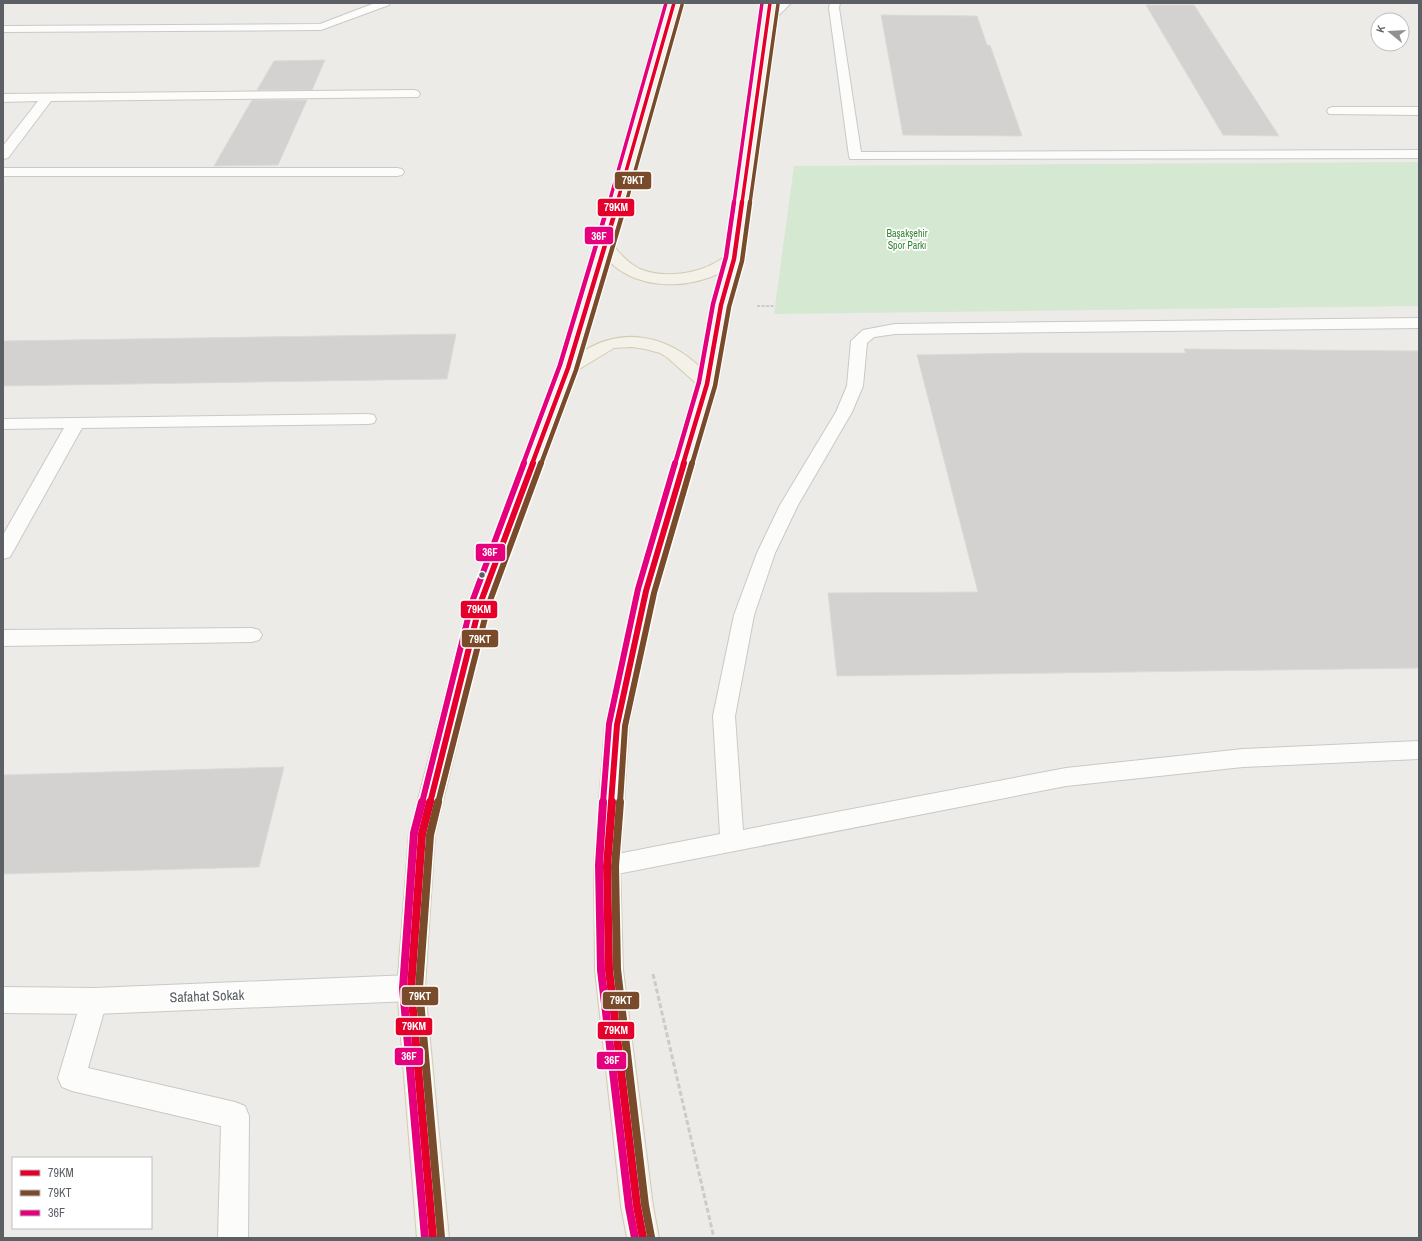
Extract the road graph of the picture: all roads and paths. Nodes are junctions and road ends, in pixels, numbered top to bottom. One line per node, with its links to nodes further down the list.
1 (385, 3): 6 (lane)
2 (674, 3): 16 (main road)
3 (786, 3): 5 (street)
4 (835, 3): 12 (lane)
5 (768, 12): 17 (main road)
6 (4, 28)
7 (414, 94): 9 (lane)
8 (3, 98): 9 (lane)
9 (47, 98): 13 (lane)
10 (1333, 111): 11 (lane)
11 (1419, 111)
12 (1419, 154)
13 (3, 155)
14 (3, 172): 15 (lane)
15 (397, 172)
16 (604, 244): 17 (main road); 19 (main road)
17 (734, 259): 20 (main road)
18 (1419, 323): 28 (lane)
19 (568, 368): 20 (main road); 31 (main road)
20 (707, 384): 29 (main road)
21 (368, 419): 22 (lane)
22 (76, 423): 23 (lane); 24 (lane)
23 (3, 424)
24 (3, 552)
25 (252, 635): 26 (lane)
26 (3, 638)
27 (1419, 750): 28 (lane)
28 (732, 842): 29 (lane)
29 (607, 866): 36 (main road)
30 (652, 969): 37 (path)
31 (411, 988): 33 (street, Safahat Sokak); 35 (main road)
32 (3, 1000): 33 (street, Safahat Sokak)
33 (94, 1001): 34 (lane)
34 (233, 1238)
35 (433, 1238)
36 (643, 1238)
37 (714, 1238)

